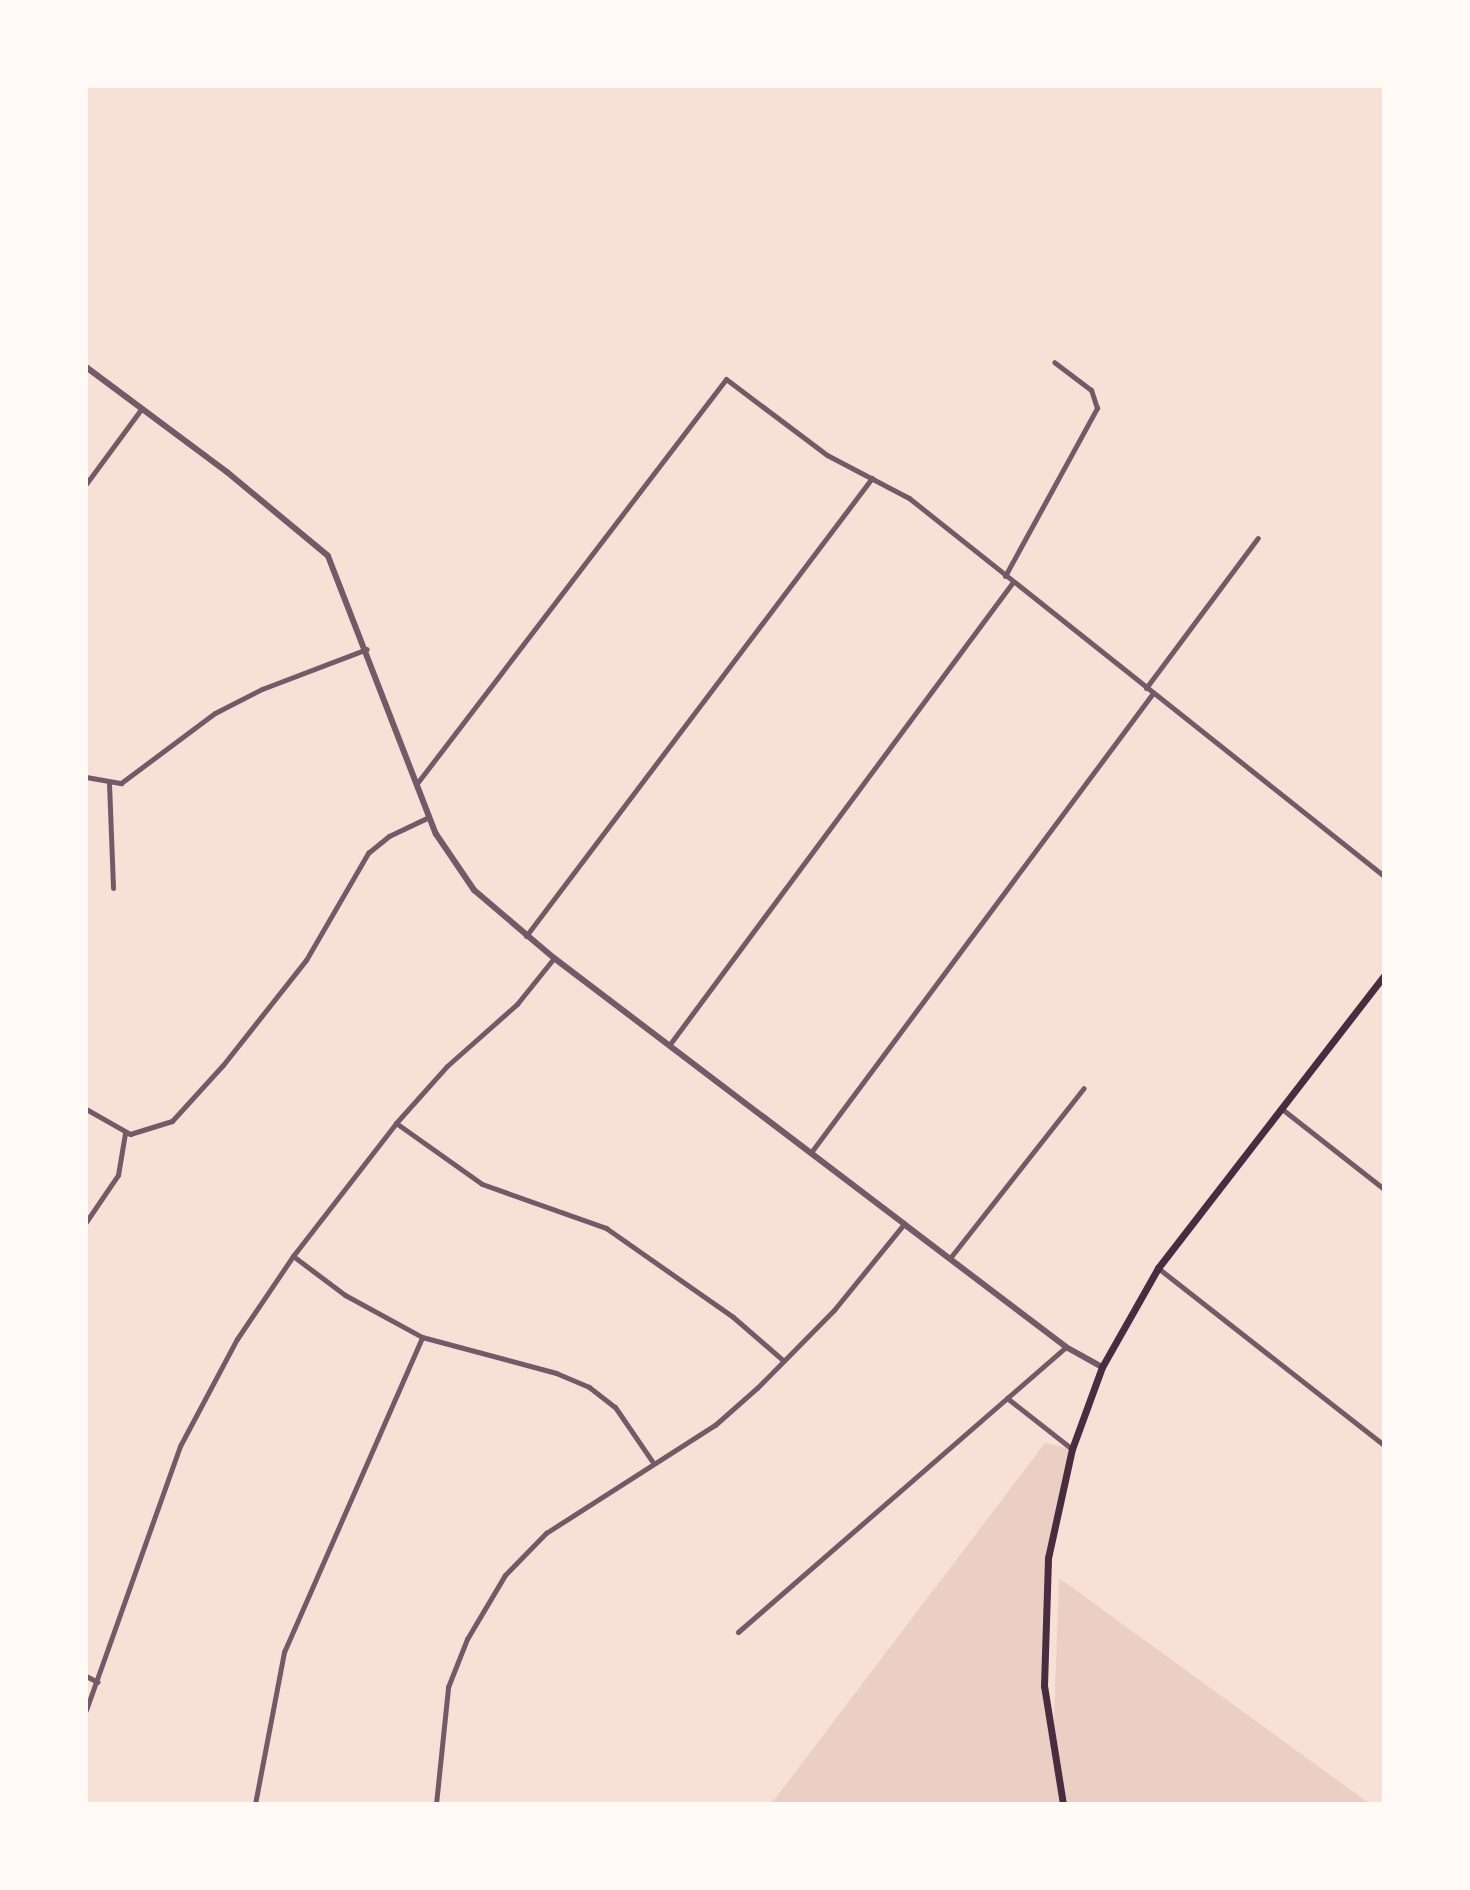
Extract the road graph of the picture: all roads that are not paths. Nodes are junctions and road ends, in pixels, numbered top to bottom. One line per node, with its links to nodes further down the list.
1 (1054, 362): 7 (street)
2 (86, 368): 3 (street)
3 (142, 408): 5 (street); 9 (street)
4 (872, 478): 7 (street); 13 (street); 18 (street)
5 (86, 484)
6 (1258, 538): 10 (street)
7 (1005, 576): 8 (street)
8 (1013, 582): 10 (street); 21 (street)
9 (368, 649): 13 (street); 14 (street)
10 (1146, 688): 11 (street)
11 (1153, 693): 16 (street); 27 (street)
12 (86, 777): 14 (street)
13 (418, 782): 15 (street)
14 (109, 783): 17 (street)
15 (429, 817): 18 (street); 26 (street)
16 (1384, 876)
17 (113, 888)
18 (526, 936): 19 (street)
19 (554, 958): 21 (street); 25 (street)
20 (1384, 976): 24 (main road)
21 (670, 1044): 27 (street)
22 (1084, 1088): 32 (street)
23 (86, 1109): 26 (street)
24 (1282, 1110): 28 (street); 33 (main road)
25 (396, 1123): 31 (street); 36 (street)
26 (125, 1133): 29 (street)
27 (812, 1151): 30 (street)
28 (1384, 1189)
29 (86, 1222)
30 (904, 1224): 32 (street); 36 (street)
31 (293, 1256): 34 (street); 44 (street)
32 (950, 1258): 35 (street)
33 (1158, 1268): 37 (main road); 39 (street)
34 (422, 1337): 41 (street); 46 (street)
35 (1066, 1347): 37 (street); 38 (street)
36 (784, 1361): 41 (street)
37 (1102, 1367): 40 (main road)
38 (1007, 1398): 40 (street); 42 (street)
39 (1384, 1445)
40 (1072, 1449): 48 (main road)
41 (652, 1461): 47 (street)
42 (738, 1632)
43 (86, 1676): 44 (street)
44 (98, 1682): 45 (street)
45 (86, 1710)
46 (255, 1804)
47 (436, 1804)
48 (1063, 1804)

